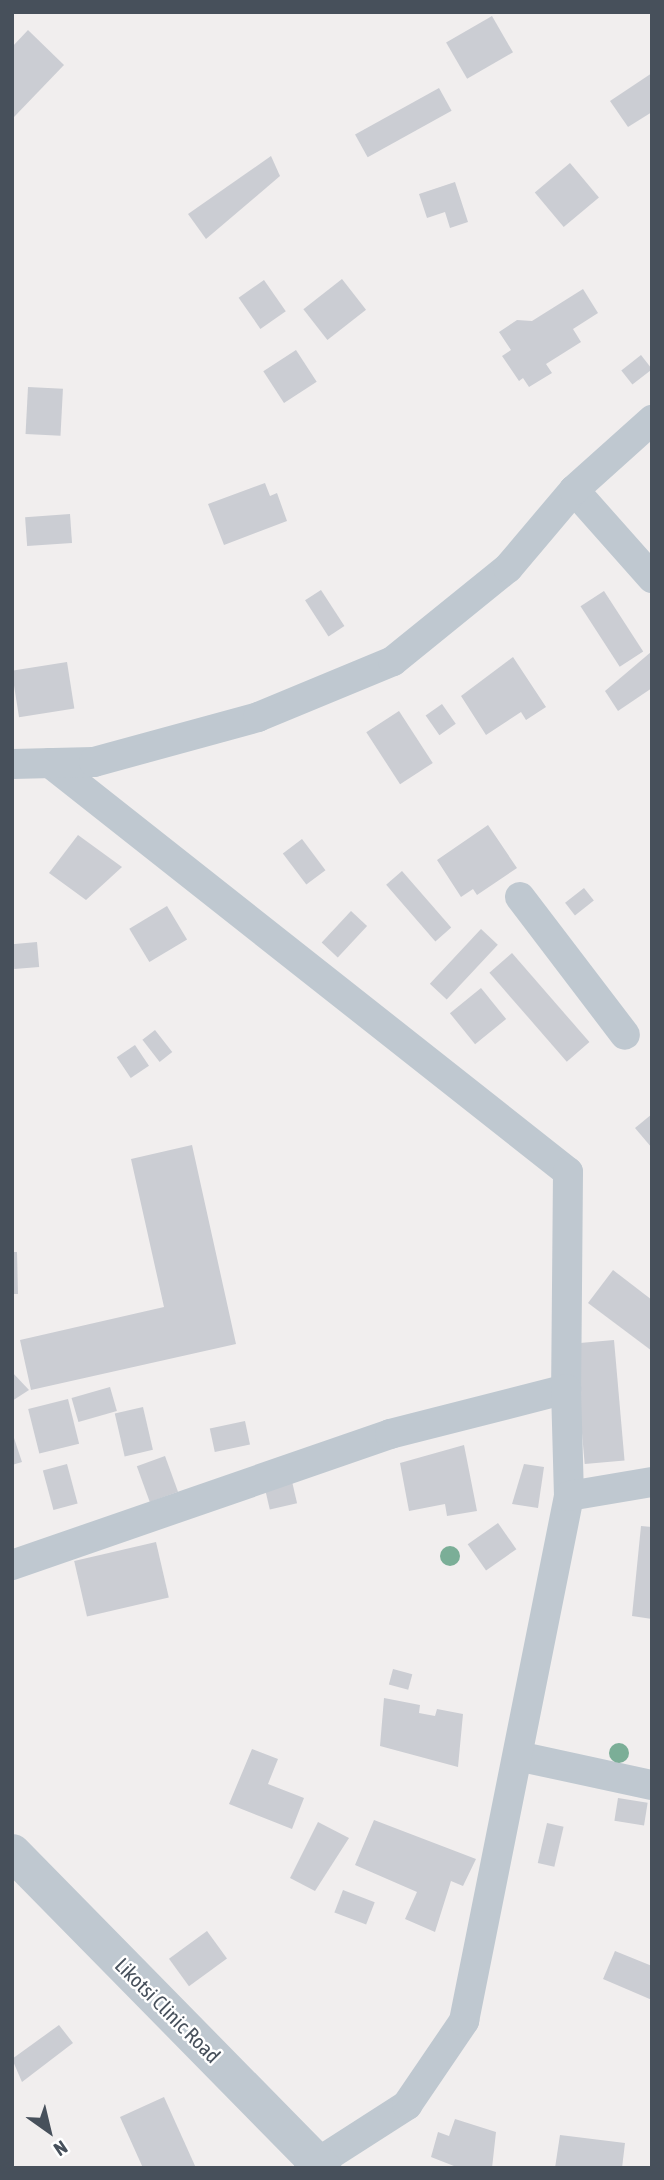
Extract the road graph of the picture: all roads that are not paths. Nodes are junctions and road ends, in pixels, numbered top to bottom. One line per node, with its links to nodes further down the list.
1 (652, 420): 2 (street)
2 (574, 490): 3 (street); 4 (street)
3 (652, 578)
4 (50, 763): 5 (street); 8 (street)
5 (12, 764)
6 (520, 897): 7 (street)
7 (625, 1035)
8 (566, 1389): 10 (street); 11 (street)
9 (652, 1482): 10 (street)
10 (569, 1496): 12 (street)
11 (12, 1565)
12 (522, 1757): 13 (street); 15 (street)
13 (652, 1785)
14 (12, 1852): 15 (street, Likotsi Clinic Road)
15 (316, 2166)

